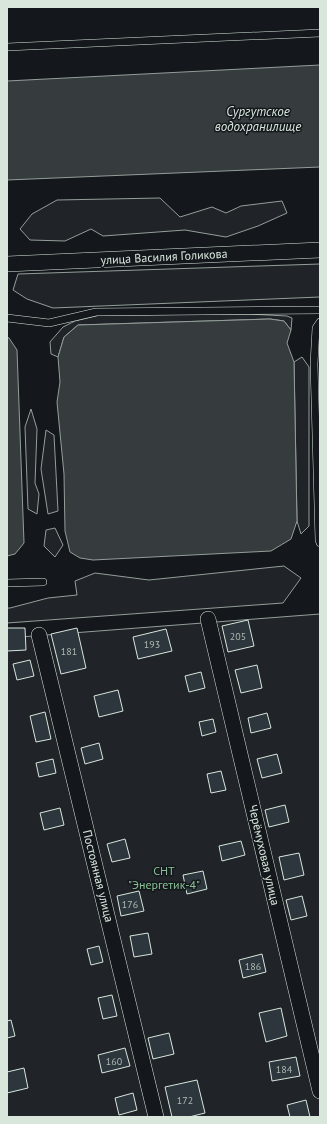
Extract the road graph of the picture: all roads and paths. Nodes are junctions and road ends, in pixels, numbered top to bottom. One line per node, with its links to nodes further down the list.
1 (320, 33): 2 (lane)
2 (7, 47)
3 (320, 250): 4 (street, улица Василия Голикова)
4 (7, 264)
5 (320, 310): 6 (lane)
6 (7, 318)
7 (320, 322): 8 (lane)
8 (320, 543)
9 (43, 582): 10 (lane)
10 (7, 583)
11 (208, 619): 13 (street, Черёмуховая улица)
12 (40, 635): 14 (street, Постоянная улица)
13 (320, 1091)
14 (156, 1117)

